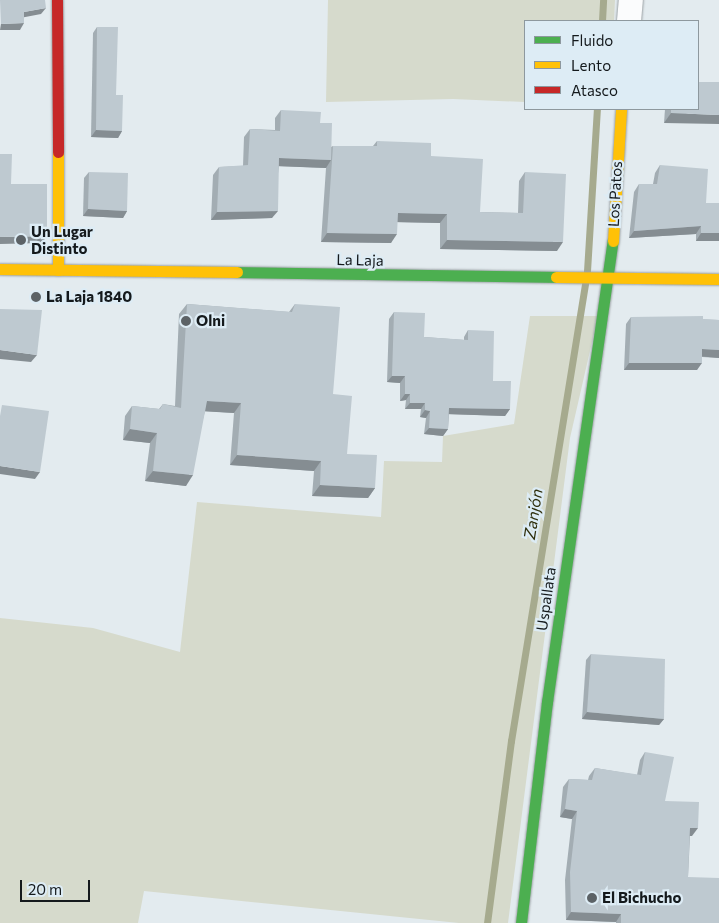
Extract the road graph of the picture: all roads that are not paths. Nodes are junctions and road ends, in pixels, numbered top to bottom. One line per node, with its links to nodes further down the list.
1 (57, 0): 6 (street)
2 (630, 0): 3 (street)
3 (629, 20)
4 (621, 110): 8 (street, Los Patos)
5 (0, 269): 6 (street, La Laja)
6 (58, 270): 8 (street, La Laja)
7 (719, 279): 8 (street, La Laja)
8 (609, 280): 9 (street, Uspallata)
9 (521, 923)

